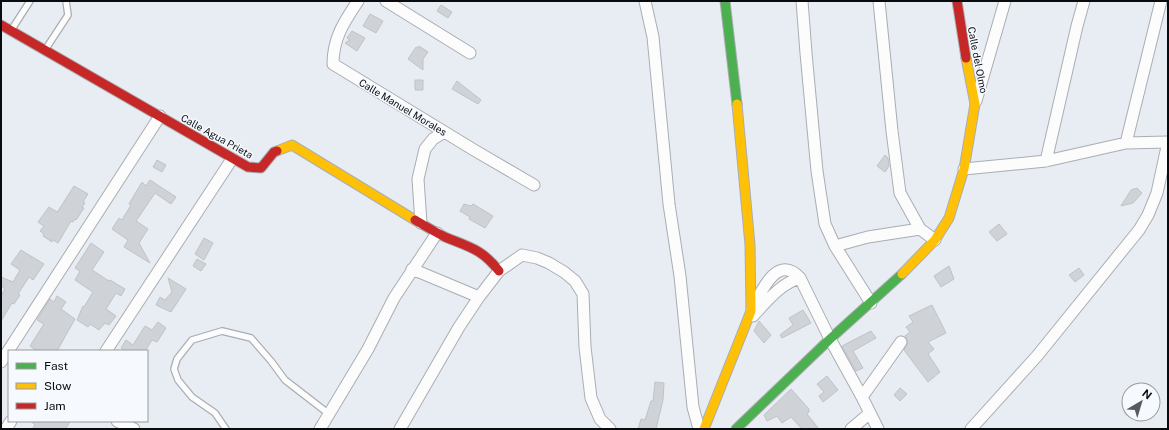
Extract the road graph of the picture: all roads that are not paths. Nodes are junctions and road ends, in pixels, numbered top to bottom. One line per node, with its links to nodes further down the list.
1 (30, 1): 14 (lane)
2 (66, 1): 15 (lane)
3 (358, 1): 19 (street, Calle Manuel Morales)
4 (386, 1): 16 (street)
5 (645, 1): 53 (street)
6 (725, 1): 36 (street)
7 (802, 1): 30 (street)
8 (880, 1): 27 (street)
9 (956, 1): 17 (street, Calle del Olmo)
10 (1005, 1): 17 (street)
11 (1084, 1): 23 (street)
12 (1161, 1): 21 (street)
13 (1, 25): 14 (street, Calle Agua Prieta)
14 (10, 31): 15 (street, Calle Agua Prieta)
15 (45, 51): 18 (street, Calle Agua Prieta)
16 (470, 53)
17 (975, 104): 24 (street, Calle del Olmo)
18 (160, 116): 22 (street, Calle Agua Prieta); 40 (street)
19 (444, 132): 25 (street, Calle Manuel Morales); 26 (street)
20 (1168, 142): 21 (street); 58 (street)
21 (1126, 143): 23 (street)
22 (232, 159): 26 (street, Calle Agua Prieta); 41 (street)
23 (1046, 161): 24 (street)
24 (964, 170): 29 (street, Calle del Olmo)
25 (534, 185)
26 (421, 223): 28 (street, Calle Agua Prieta)
27 (920, 229): 29 (street); 30 (street)
28 (437, 233): 31 (street); 32 (street, Calle Agua Prieta)
29 (935, 240): 35 (street, Calle del Olmo)
30 (835, 246): 35 (street)
31 (412, 269): 34 (street); 46 (street)
32 (499, 271): 34 (street); 52 (street)
33 (800, 278): 36 (street); 37 (street); 38 (street)
34 (479, 297): 51 (street)
35 (871, 303): 38 (street, Calle del Olmo)
36 (751, 311): 37 (street)
37 (748, 322): 54 (street)
38 (830, 339): 44 (street); 55 (street, Calle del Olmo)
39 (901, 342): 44 (street)
40 (9, 350)
41 (107, 350)
42 (8, 351): 43 (street)
43 (1, 362)
44 (862, 397): 45 (street)
45 (870, 413): 56 (street); 57 (street)
46 (329, 414): 49 (lane); 50 (street)
47 (119, 422): 48 (street)
48 (134, 429)
49 (226, 429)
50 (320, 429)
51 (400, 429)
52 (610, 429)
53 (698, 429)
54 (704, 429)
55 (736, 429)
56 (851, 429)
57 (878, 429)
58 (971, 429)

